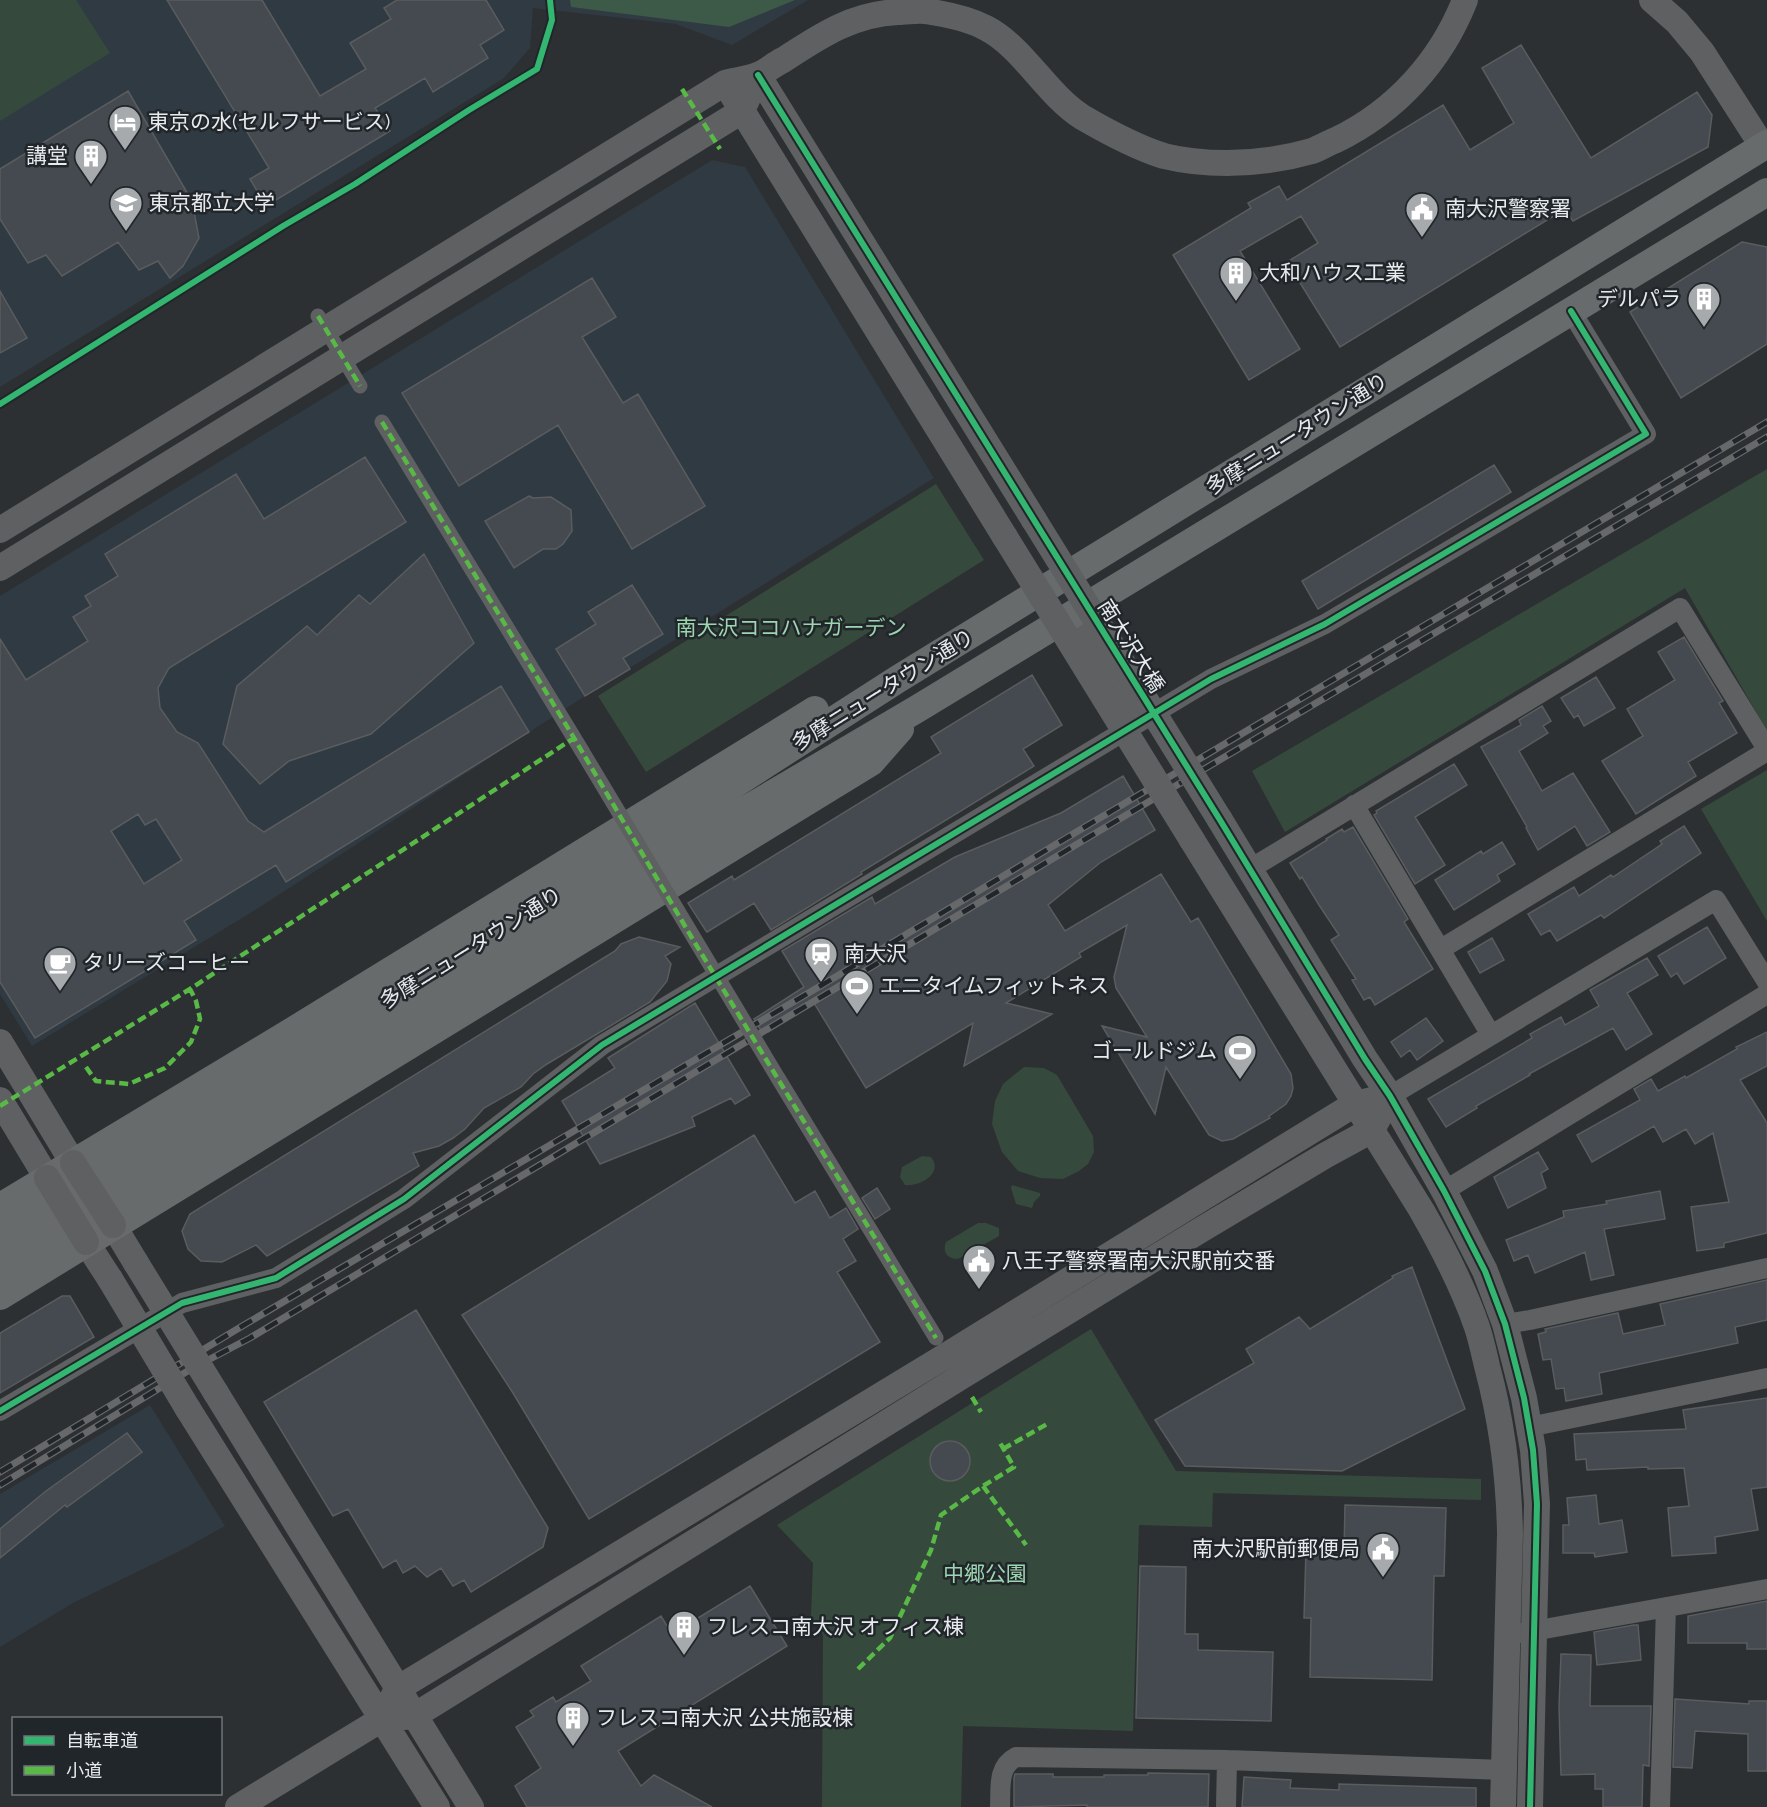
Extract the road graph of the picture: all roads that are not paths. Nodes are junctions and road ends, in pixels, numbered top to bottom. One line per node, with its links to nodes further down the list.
1 (1465, 0): 3 (street)
2 (1652, 0): 6 (street)
3 (758, 75): 4 (street); 5 (street); 20 (street, 南大沢大橋, bridge)
4 (725, 83): 5 (street); 12 (street)
5 (742, 111): 13 (street); 28 (street, bridge)
6 (1766, 148): 15 (main road, 多摩ニュータウン通り)
7 (1767, 192): 8 (main road, 多摩ニュータウン通り)
8 (1571, 311): 14 (main road, 多摩ニュータウン通り); 17 (street)
9 (318, 316): 10 (street, bridge)
10 (360, 386)
11 (382, 422): 41 (street, bridge)
12 (0, 530)
13 (0, 568)
14 (1075, 614): 16 (main road, 多摩ニュータウン通り); 17 (street)
15 (898, 679): 30 (main road); 35 (main road, 多摩ニュータウン通り)
16 (917, 709): 34 (main road); 37 (main road, 多摩ニュータウン通り)
17 (1141, 721): 43 (street)
18 (1767, 750): 19 (street); 21 (street)
19 (1354, 805): 20 (street); 21 (street)
20 (1250, 869): 26 (street, 南大沢大橋)
21 (1441, 949): 24 (street)
22 (1767, 982): 24 (street)
23 (1767, 994): 32 (street)
24 (1491, 1035): 26 (street)
25 (0, 1042): 30 (street)
26 (1390, 1096): 28 (street); 29 (street); 32 (street, 南大沢大橋)
27 (0, 1100): 31 (street)
28 (1355, 1104): 29 (street); 49 (street)
29 (1372, 1130): 48 (street); 50 (street)
30 (73, 1163): 31 (main road); 34 (street, bridge)
31 (47, 1178): 33 (main road); 36 (street, bridge)
32 (1444, 1191): 40 (street, 南大沢大橋)
33 (0, 1207)
34 (113, 1225): 36 (main road); 49 (street, bridge)
35 (0, 1237)
36 (86, 1242): 39 (main road); 51 (street, bridge)
37 (0, 1266)
38 (1767, 1268): 40 (street)
39 (0, 1296)
40 (1505, 1324): 44 (street, 南大沢大橋)
41 (936, 1338)
42 (1767, 1378): 44 (street)
43 (0, 1410)
44 (1529, 1427): 47 (street, 南大沢大橋)
45 (1767, 1589): 46 (street)
46 (1666, 1607): 47 (street); 61 (street)
47 (1535, 1630): 48 (street); 60 (street, 南大沢大橋)
48 (1507, 1635): 53 (street)
49 (397, 1689): 50 (street); 51 (street)
50 (414, 1716): 51 (street); 56 (street)
51 (382, 1719): 54 (street); 55 (street)
52 (1227, 1760): 53 (street); 57 (street); 58 (street)
53 (1504, 1770): 59 (street)
54 (238, 1807)
55 (436, 1807)
56 (471, 1807)
57 (1000, 1807)
58 (1226, 1807)
59 (1503, 1807)
60 (1530, 1807)
61 (1660, 1807)

